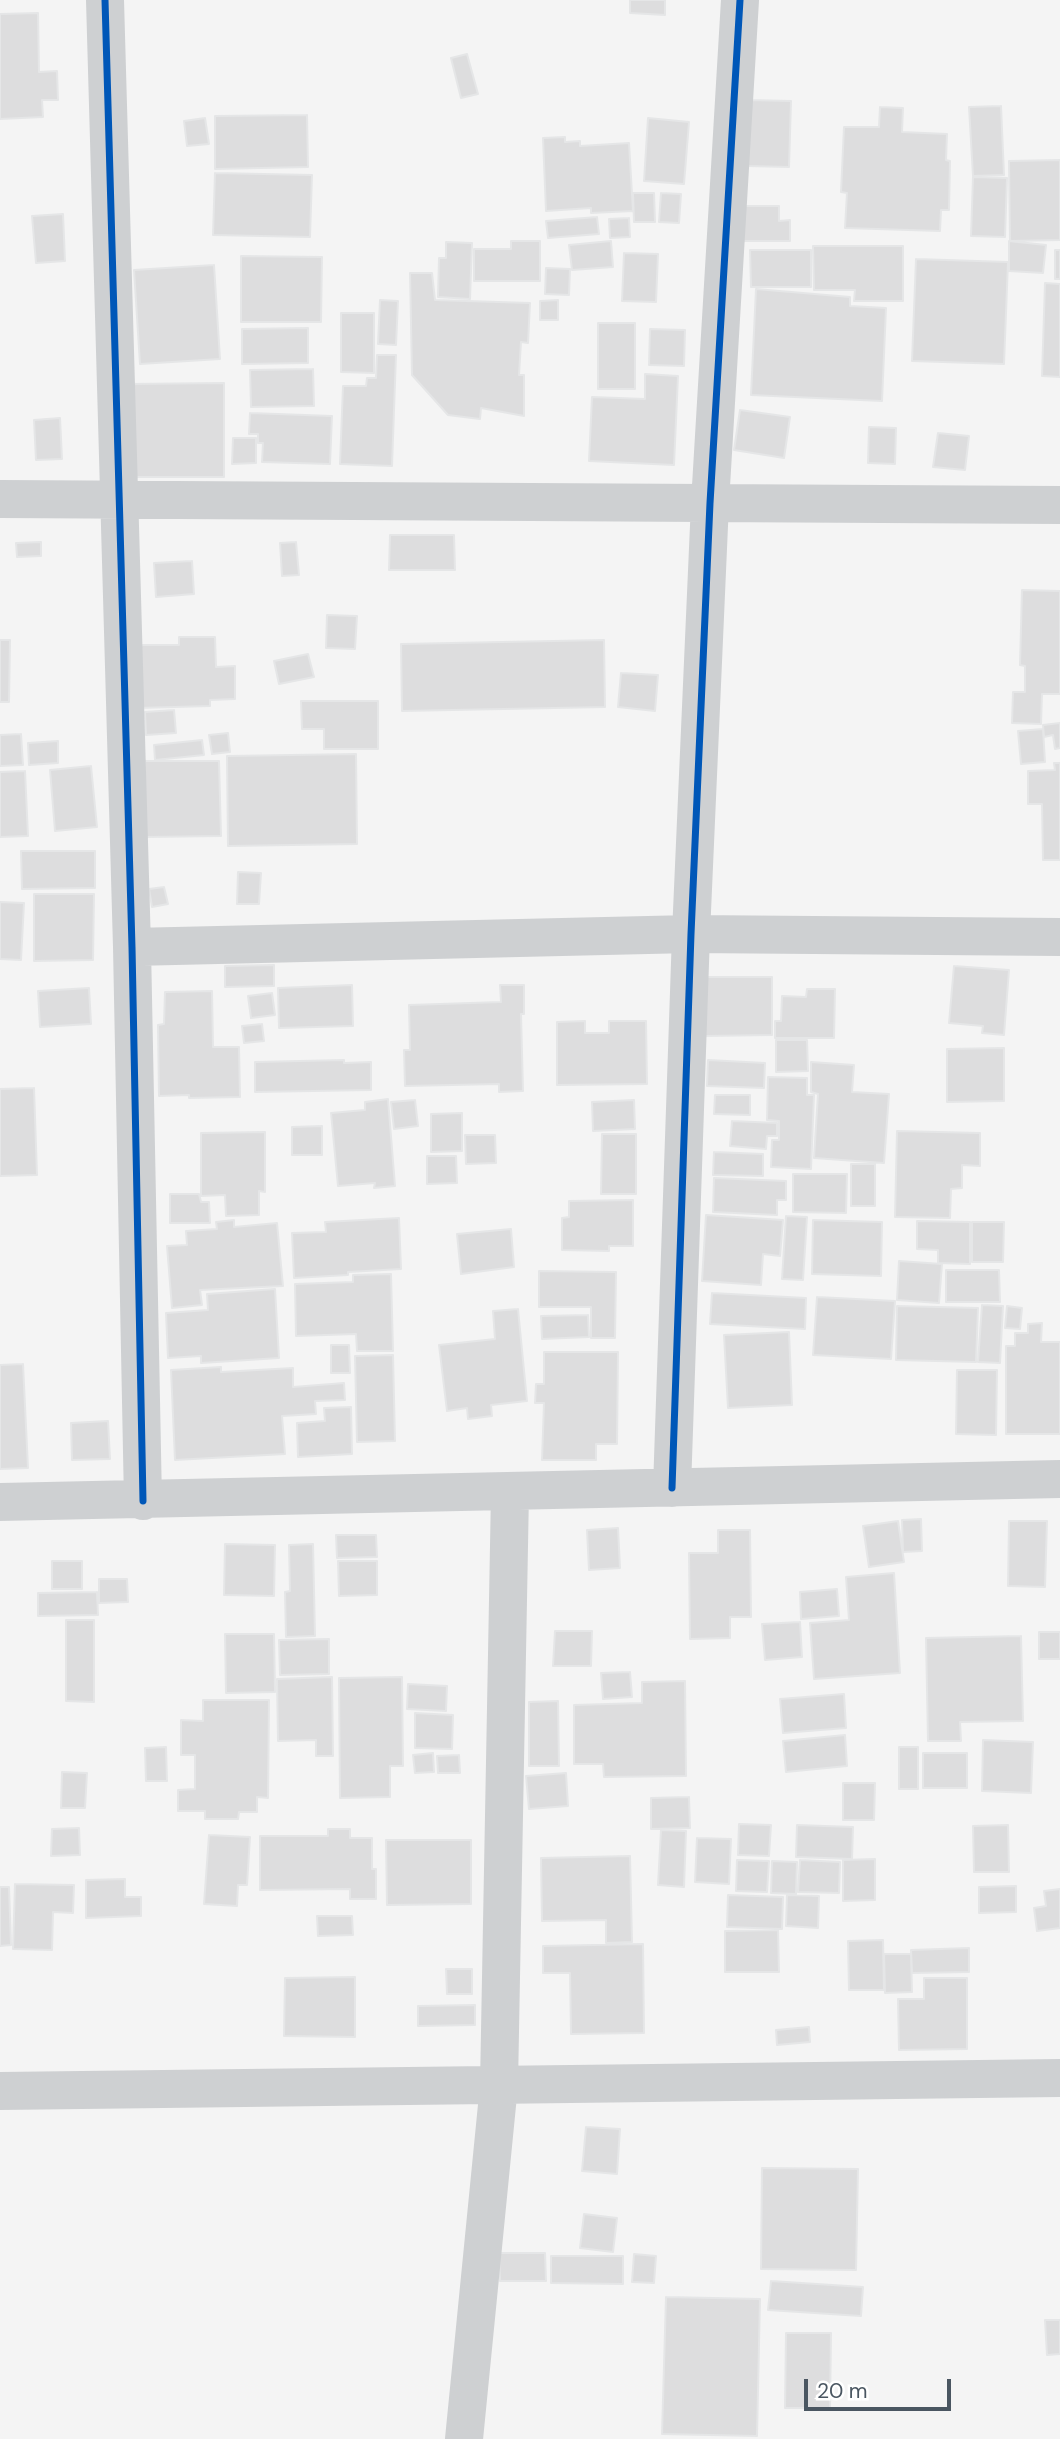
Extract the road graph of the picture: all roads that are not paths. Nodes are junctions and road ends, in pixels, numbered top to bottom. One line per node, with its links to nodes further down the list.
1 (105, 0): 4 (street)
2 (740, 0): 5 (street)
3 (0, 499): 4 (street)
4 (117, 500): 5 (street); 9 (street)
5 (710, 503): 6 (street); 7 (street)
6 (1060, 505)
7 (691, 934): 8 (street); 9 (street); 11 (street)
8 (1060, 937)
9 (132, 947): 13 (street)
10 (1060, 1479): 11 (street)
11 (672, 1488): 12 (street)
12 (510, 1492): 13 (street); 16 (street)
13 (143, 1501): 14 (street)
14 (0, 1502)
15 (1060, 2078): 16 (street)
16 (499, 2085): 17 (street); 18 (street)
17 (0, 2091)
18 (464, 2439)

